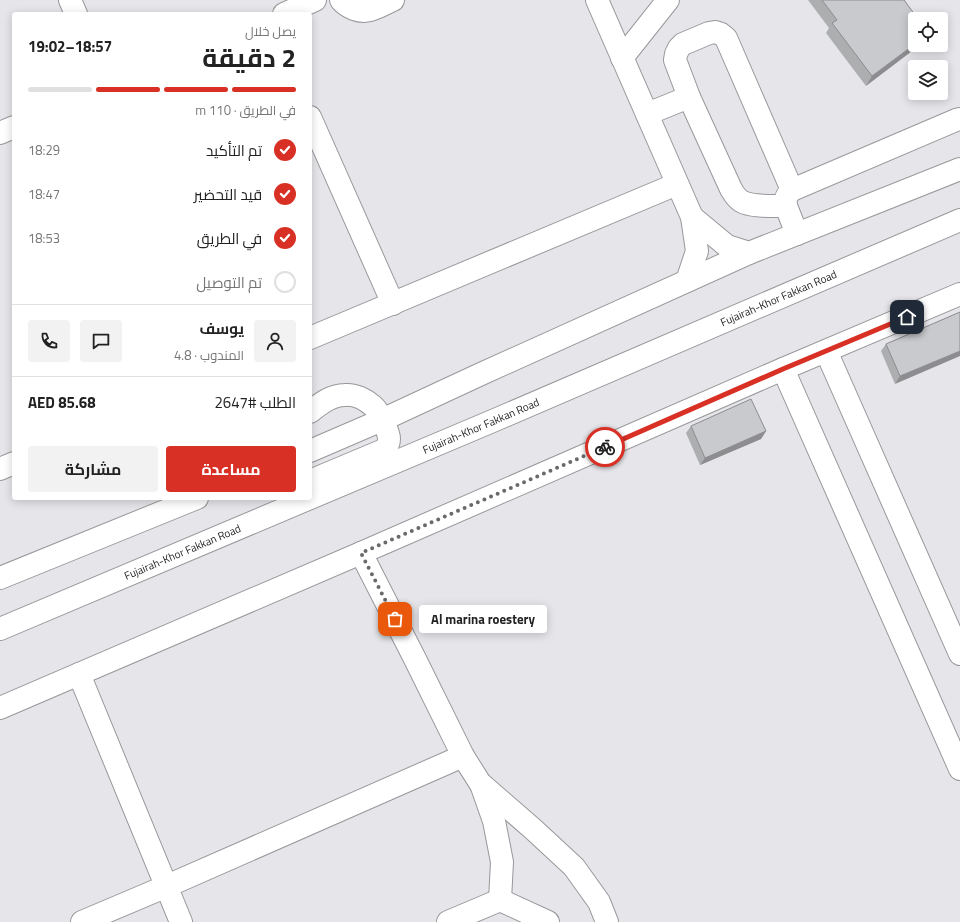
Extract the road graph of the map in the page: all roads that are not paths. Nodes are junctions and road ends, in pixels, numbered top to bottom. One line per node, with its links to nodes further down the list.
1 (70, 0): 7 (main road)
2 (315, 0): 8 (main road)
3 (341, 0): 4 (main road)
4 (394, 0)
5 (597, 0): 9 (main road)
6 (668, 0): 9 (main road)
7 (75, 12)
8 (288, 12)
9 (622, 58): 11 (main road)
10 (689, 97): 11 (main road); 18 (main road); 18 (main road)
11 (647, 114): 17 (main road)
12 (960, 119): 18 (main road)
13 (312, 122): 25 (main road)
14 (12, 128): 15 (main road)
15 (0, 133)
16 (960, 169): 21 (main road)
17 (677, 184): 19 (main road); 25 (main road)
18 (789, 198): 21 (main road)
19 (692, 217): 22 (main road); 23 (main road)
20 (960, 220): 35 (main road, Fujairah-Khor Fakkan Road)
21 (797, 234): 22 (main road)
22 (749, 254): 23 (main road)
23 (688, 282): 30 (main road)
24 (960, 294): 27 (main road)
25 (393, 304): 26 (main road)
26 (312, 337)
27 (826, 351): 28 (main road); 41 (main road)
28 (783, 369): 38 (main road); 45 (main road)
29 (312, 411): 30 (main road)
30 (382, 420): 31 (main road); 34 (main road)
31 (312, 450)
32 (12, 464): 33 (main road)
33 (0, 469)
34 (312, 480)
35 (312, 494)
36 (192, 500): 39 (main road)
37 (289, 503): 40 (main road, Fujairah-Khor Fakkan Road)
38 (361, 553): 42 (main road); 44 (main road)
39 (0, 578)
40 (0, 629)
41 (960, 654)
42 (80, 674): 43 (main road); 47 (main road)
43 (0, 708)
44 (463, 756): 46 (main road); 47 (main road)
45 (960, 769)
46 (480, 783): 48 (main road); 49 (main road)
47 (167, 886): 50 (main road); 51 (main road)
48 (500, 900): 52 (main road); 53 (main road)
49 (599, 902): 54 (main road); 55 (main road)
50 (82, 922)
51 (181, 922)
52 (448, 922)
53 (548, 922)
54 (607, 922)
55 (615, 922)

